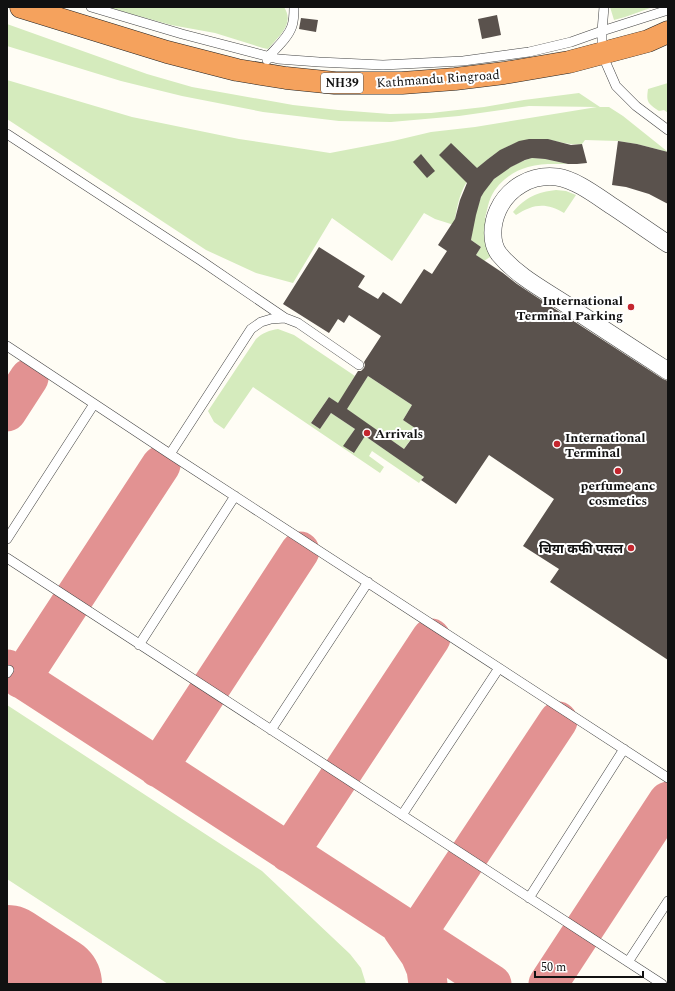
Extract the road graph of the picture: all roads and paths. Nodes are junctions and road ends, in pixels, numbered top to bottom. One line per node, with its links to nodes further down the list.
1 (21, 7): 9 (highway, Kathmandu Ringroad / NH39)
2 (91, 7): 9 (lane)
3 (294, 7): 9 (lane)
4 (604, 7): 6 (lane)
5 (668, 10): 6 (lane)
6 (602, 31): 8 (lane); 9 (lane)
7 (668, 32): 8 (highway, Kathmandu Ringroad / NH39)
8 (602, 54): 9 (highway, Kathmandu Ringroad / NH39); 10 (lane)
9 (266, 65)
10 (668, 130)
11 (7, 134): 13 (lane)
12 (668, 244): 16 (street)
13 (284, 318): 15 (lane); 18 (lane)
14 (7, 346): 17 (lane)
15 (359, 365)
16 (668, 372)
17 (94, 404): 18 (lane); 20 (lane)
18 (170, 454): 19 (lane)
19 (235, 496): 22 (lane); 23 (lane)
20 (7, 539)
21 (7, 558): 23 (lane)
22 (368, 582): 24 (lane); 25 (lane)
23 (140, 644): 25 (lane)
24 (499, 668): 26 (lane); 28 (lane)
25 (271, 730): 28 (lane)
26 (624, 749): 27 (lane); 29 (lane)
27 (668, 778)
28 (402, 815): 29 (lane)
29 (529, 898): 31 (lane)
30 (668, 901): 31 (lane)
31 (628, 962): 32 (lane)
32 (662, 984)

